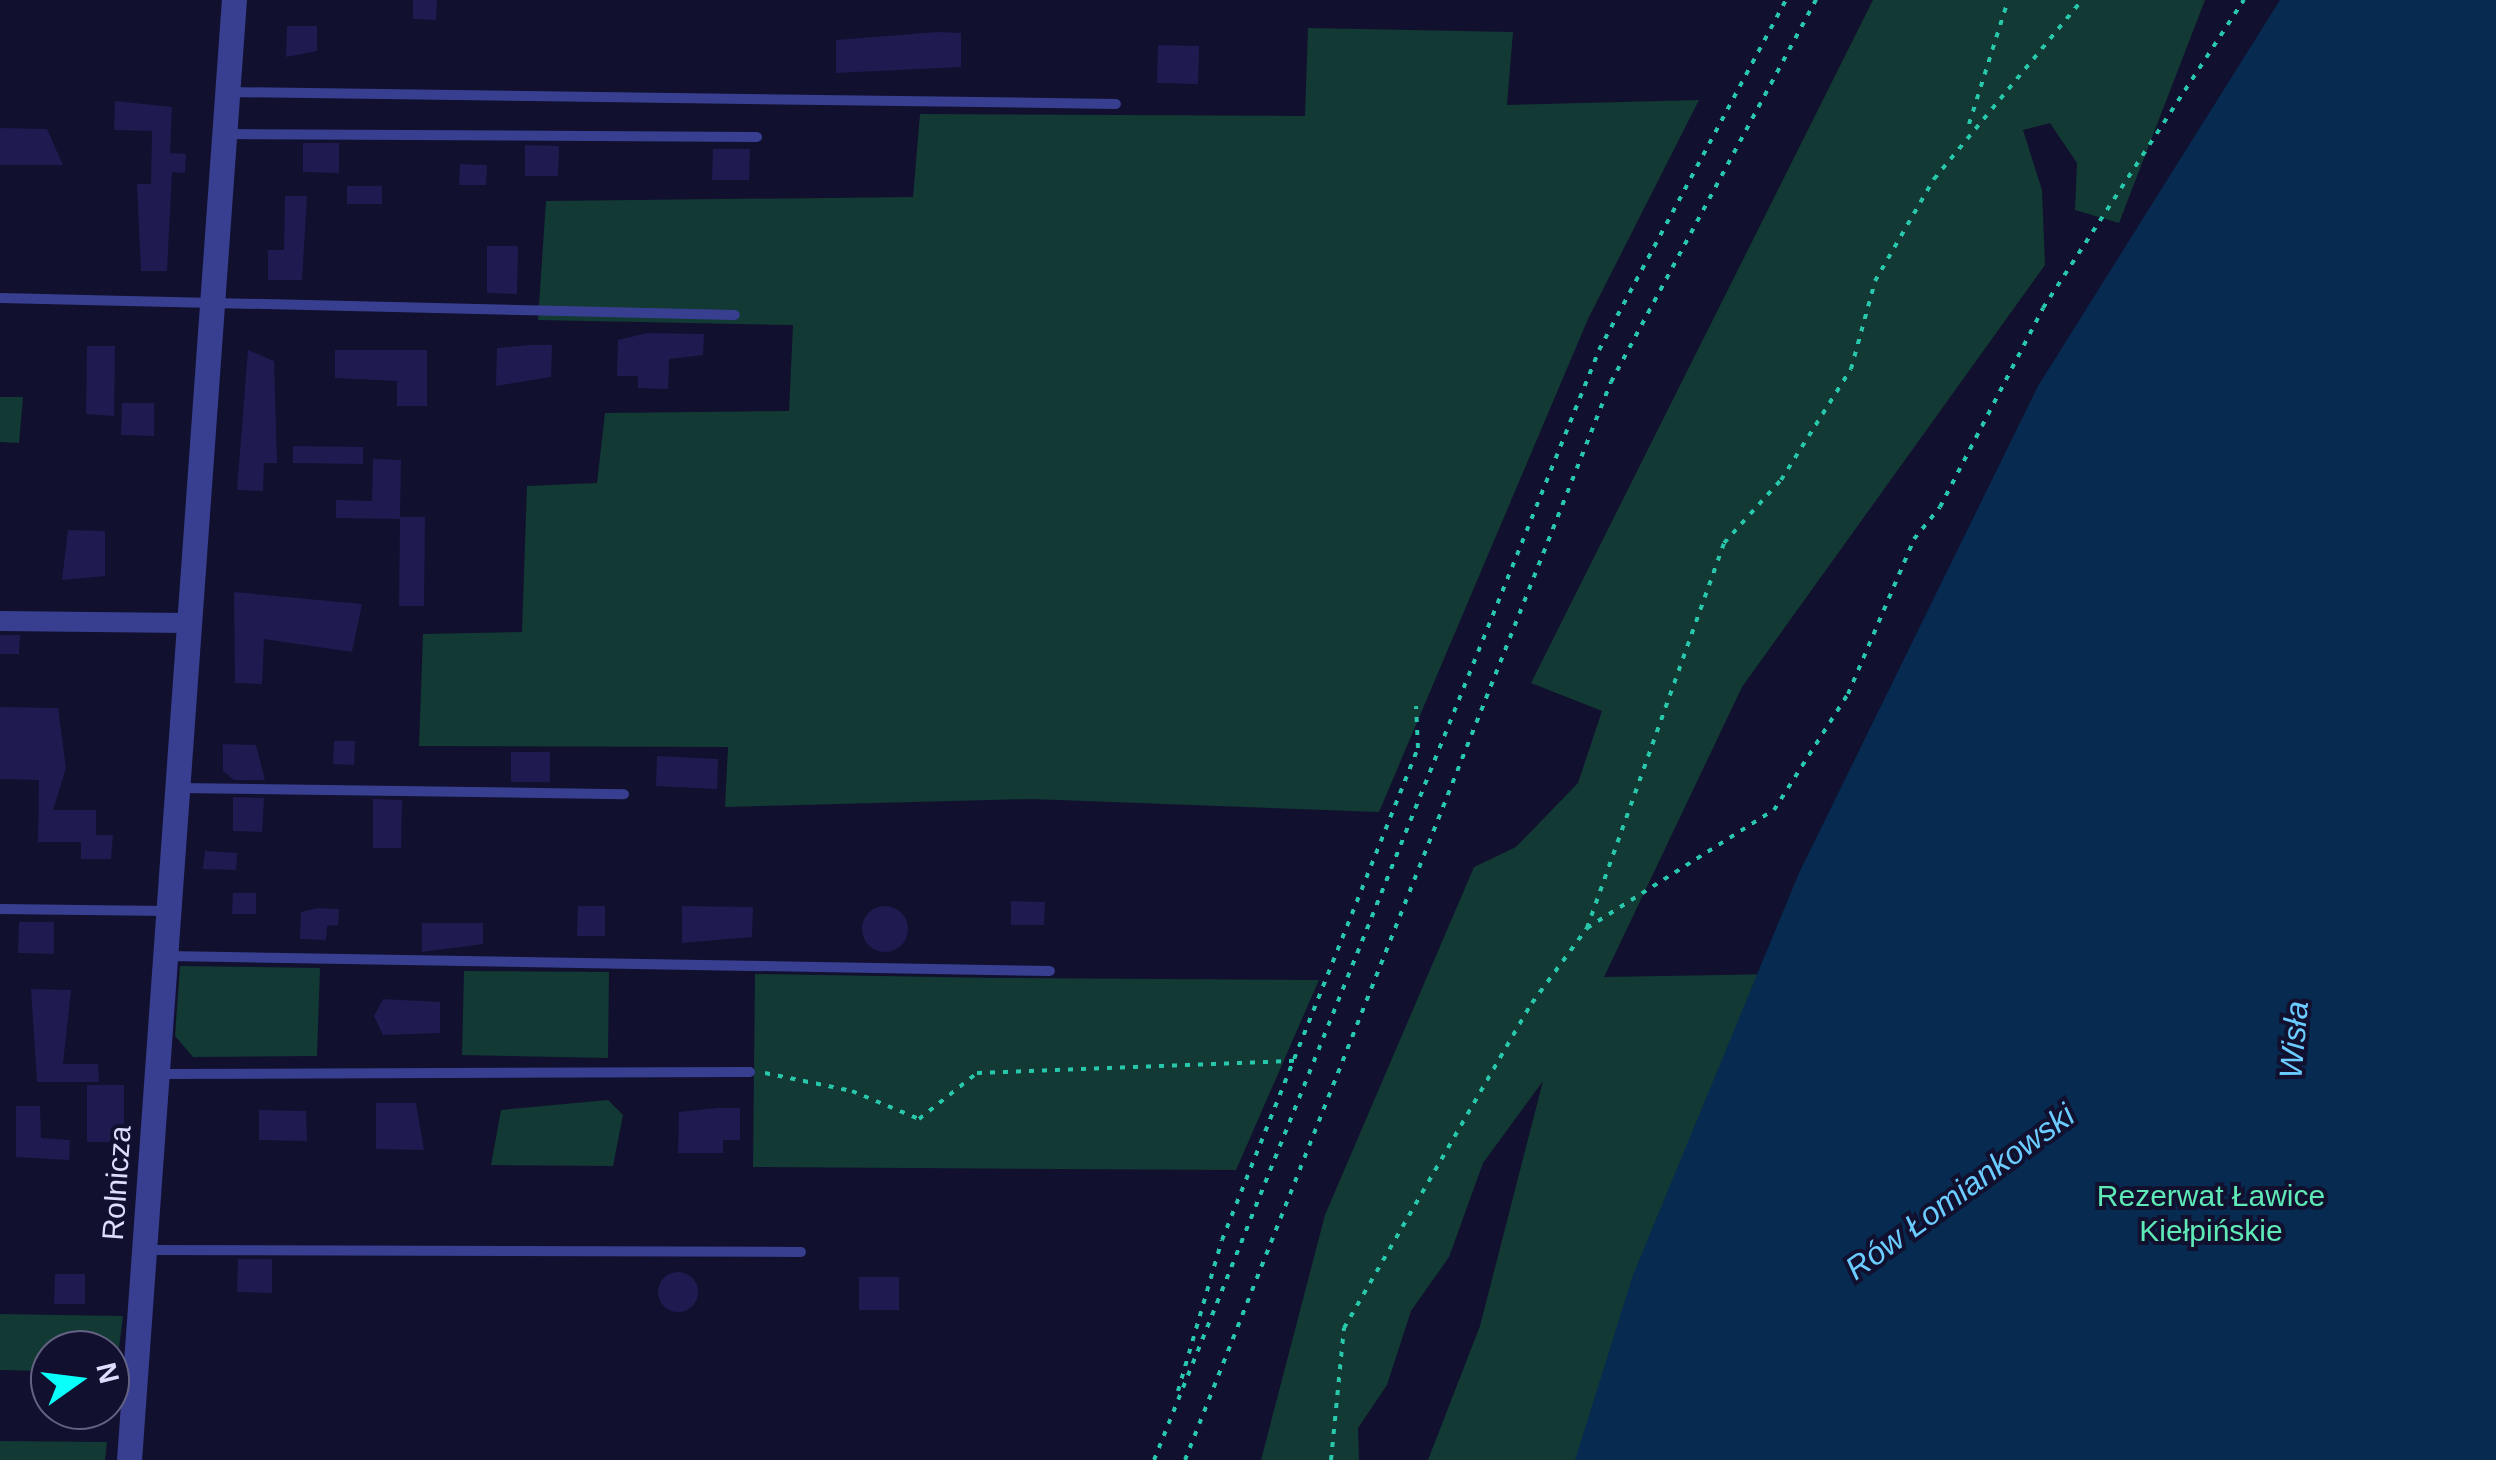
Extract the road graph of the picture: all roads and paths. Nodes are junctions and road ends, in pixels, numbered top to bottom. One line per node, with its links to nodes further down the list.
1 (234, 0): 7 (street, Rolnicza)
2 (1786, 0): 30 (path)
3 (1816, 0): 33 (path)
4 (2008, 0): 9 (path)
5 (2082, 0): 9 (path)
6 (2244, 0): 22 (path)
7 (228, 92): 8 (lane); 10 (street, Rolnicza)
8 (1116, 104)
9 (1968, 128): 22 (path)
10 (224, 134): 11 (lane); 13 (street, Rolnicza)
11 (757, 137)
12 (0, 298): 13 (lane)
13 (212, 302): 14 (lane); 16 (street, Rolnicza)
14 (736, 315)
15 (0, 620): 16 (street)
16 (187, 622): 18 (street, Rolnicza)
17 (1416, 706): 25 (path)
18 (174, 788): 19 (lane); 21 (street, Rolnicza)
19 (624, 794)
20 (0, 909): 21 (lane)
21 (168, 911): 23 (street, Rolnicza)
22 (1587, 928): 34 (path)
23 (164, 956): 24 (lane); 27 (street, Rolnicza)
24 (1050, 972)
25 (1298, 1060): 26 (path); 30 (path)
26 (750, 1072): 27 (lane)
27 (157, 1074): 28 (street, Rolnicza)
28 (145, 1250): 29 (lane); 31 (street, Rolnicza)
29 (801, 1252)
30 (1175, 1406): 32 (path)
31 (129, 1460)
32 (1154, 1460)
33 (1185, 1460)
34 (1331, 1460)

